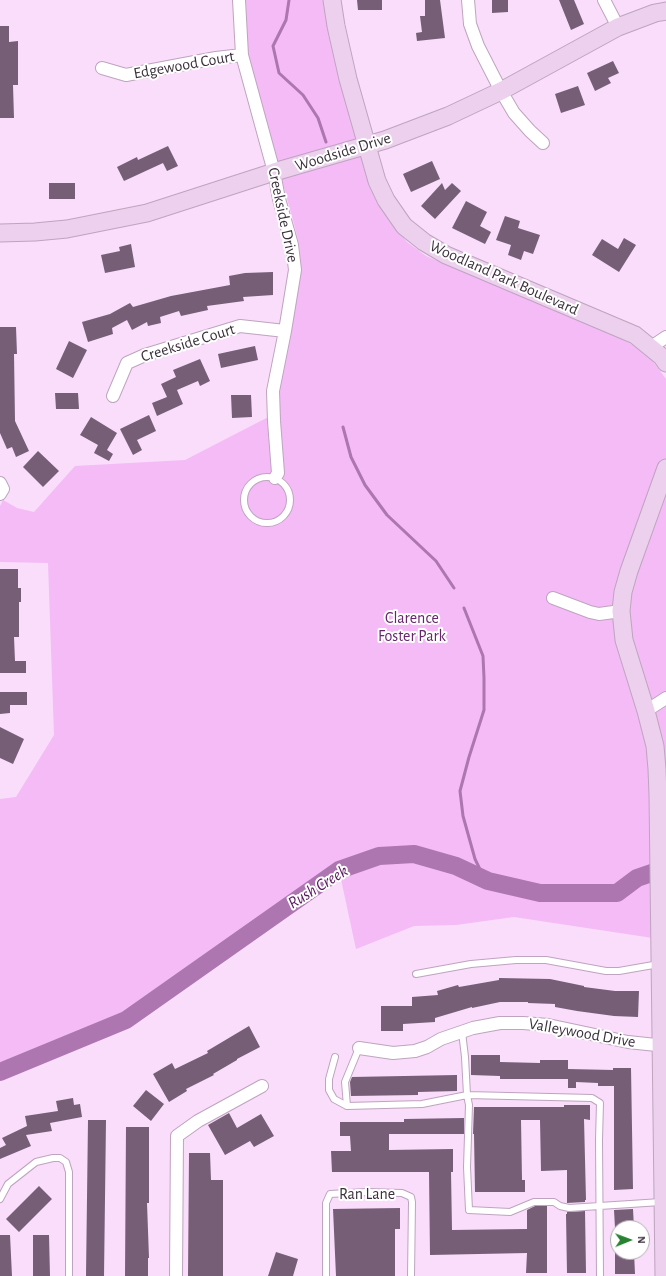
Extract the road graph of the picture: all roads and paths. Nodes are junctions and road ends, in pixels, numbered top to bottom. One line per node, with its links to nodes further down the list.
1 (239, 0): 7 (street, Creekside Drive)
2 (332, 0): 11 (street, Woodland Park Boulevard)
3 (468, 0): 9 (street)
4 (604, 0): 6 (street)
5 (666, 11): 6 (street, Woodside Drive)
6 (618, 27): 9 (street, Woodside Drive)
7 (242, 55): 8 (street, Edgewood Court); 12 (street, Creekside Drive)
8 (102, 68)
9 (501, 91): 10 (street); 11 (street, Woodside Drive)
10 (543, 143)
11 (367, 145): 12 (street, Woodside Drive); 16 (street, Woodland Park Boulevard)
12 (274, 172): 13 (street, Woodside Drive); 14 (street, Creekside Drive)
13 (0, 233)
14 (285, 331): 18 (street, Creekside Court); 20 (street, Creekside Drive)
15 (666, 337): 16 (street)
16 (651, 347): 17 (street, Woodland Park Boulevard)
17 (666, 363)
18 (113, 396)
19 (666, 468): 22 (street)
20 (274, 478): 20 (lane)
21 (553, 598): 22 (street)
22 (621, 611): 24 (street)
23 (666, 698): 24 (street)
24 (646, 711): 25 (street)
25 (660, 964): 26 (lane); 28 (street)
26 (416, 974)
27 (462, 1032): 28 (street, Valleywood Drive); 29 (street, Valleywood Drive); 32 (lane)
28 (663, 1046): 34 (street)
29 (359, 1048): 33 (lane)
30 (335, 1057): 33 (lane)
31 (262, 1086): 40 (street)
32 (467, 1095): 33 (lane); 37 (lane); 37 (lane)
33 (347, 1106)
34 (664, 1168): 36 (street)
35 (0, 1199): 39 (lane)
36 (663, 1202): 37 (lane); 38 (street)
37 (599, 1206): 43 (lane)
38 (664, 1271)
39 (69, 1276)
40 (176, 1276)
41 (326, 1276): 42 (lane, Ran Lane)
42 (411, 1276)
43 (600, 1276)

